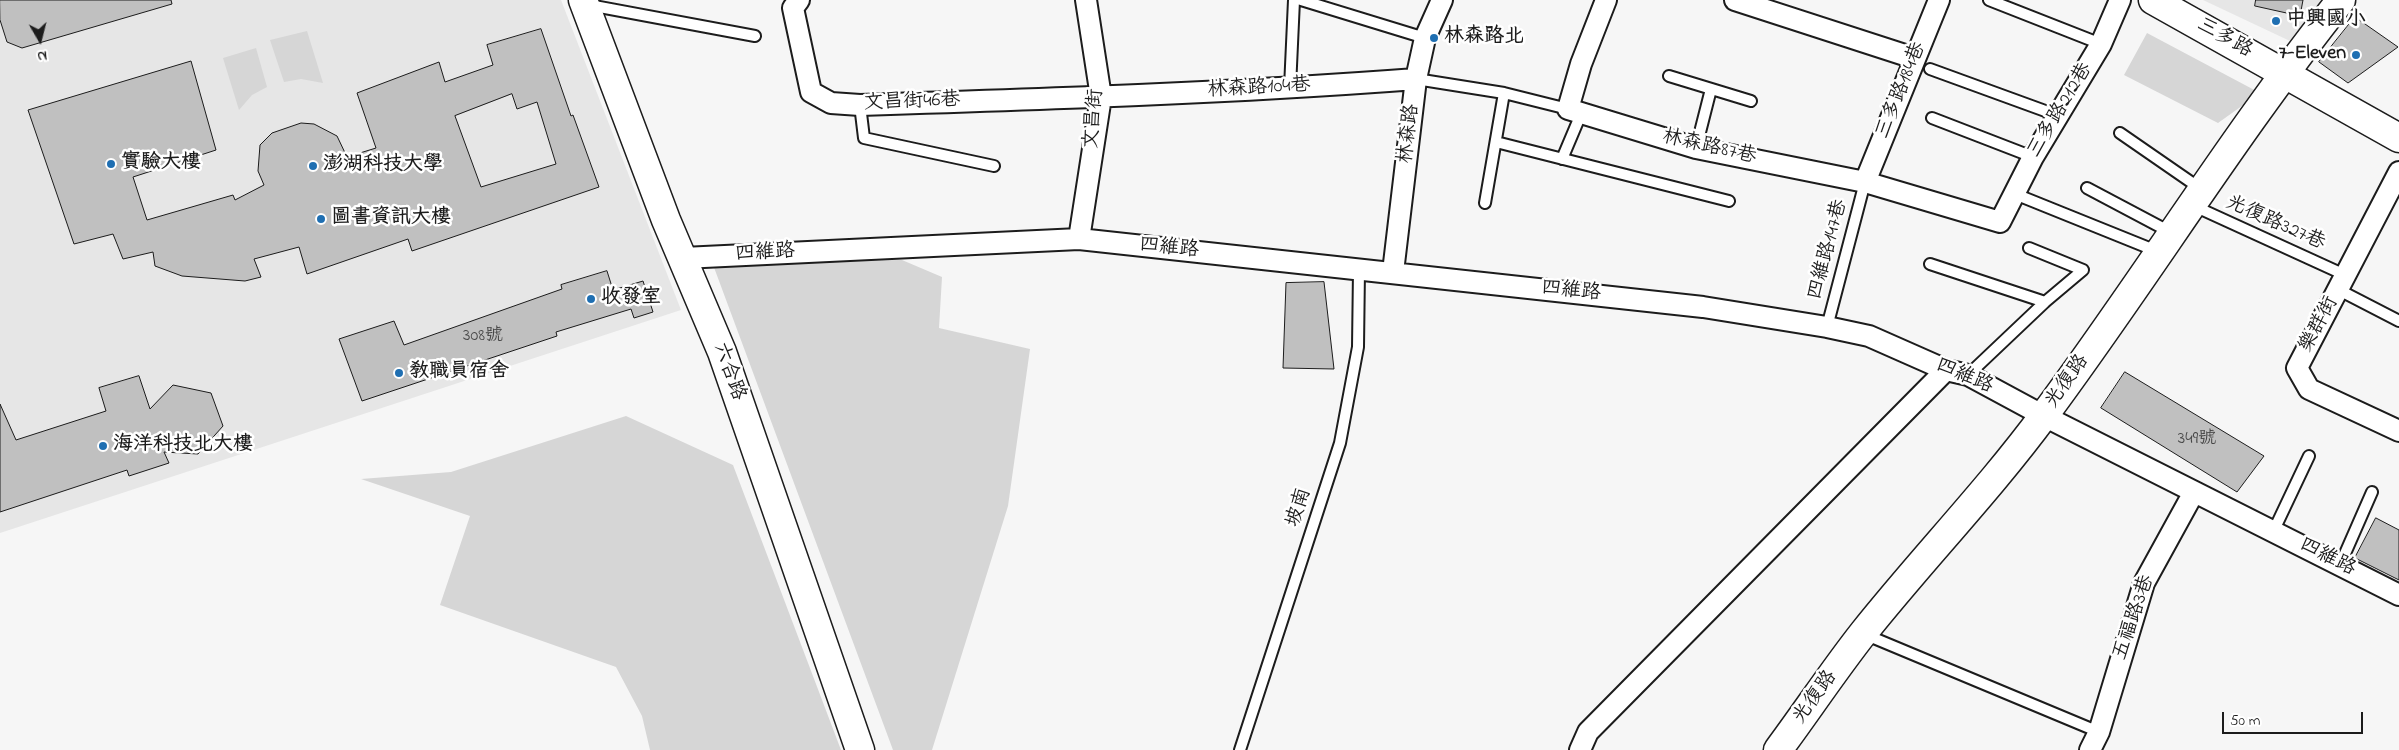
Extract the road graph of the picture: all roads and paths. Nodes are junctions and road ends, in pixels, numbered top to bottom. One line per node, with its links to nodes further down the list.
1 (1086, 0): 24 (street, 文昌街)
2 (1294, 0): 21 (lane)
3 (1301, 0): 15 (lane)
4 (1442, 0): 15 (street, 林森路)
5 (1606, 0): 27 (street)
6 (1735, 0): 17 (street)
7 (1939, 0): 17 (street, 三多路184巷)
8 (1989, 0): 16 (lane)
9 (2120, 0): 16 (street, 三多路212巷)
10 (2153, 0): 18 (street, 三多路)
11 (2340, 0): 18 (street, 光復路)
12 (583, 2): 14 (lane); 48 (street, 六合路)
13 (796, 4): 26 (street, 文昌街46巷)
14 (755, 36)
15 (1425, 38): 20 (street, 林森路)
16 (2101, 44): 28 (street, 三多路212巷)
17 (1922, 64): 28 (lane); 38 (street, 三多路184巷)
18 (2284, 72): 31 (street, 三多路); 41 (street, 光復路)
19 (1669, 76): 22 (lane)
20 (1416, 79): 21 (street, 林森路104巷); 23 (lane, 林森路87巷); 51 (street, 林森路)
21 (1290, 88): 24 (street, 林森路104巷)
22 (1711, 89): 25 (lane); 33 (lane)
23 (1504, 93): 27 (lane, 林森路87巷); 32 (lane)
24 (1101, 97): 26 (street, 文昌街46巷); 45 (street, 文昌街)
25 (1750, 101)
26 (860, 105): 36 (lane)
27 (1574, 112): 33 (street, 林森路87巷); 35 (lane)
28 (2059, 116): 34 (street, 三多路212巷)
29 (1932, 118): 34 (lane)
30 (2120, 133): 41 (lane, 光復路327巷)
31 (2399, 138)
32 (1496, 142): 35 (lane); 43 (lane)
33 (1696, 148): 38 (street, 林森路87巷)
34 (2033, 157): 40 (street, 三多路212巷)
35 (1562, 158): 42 (lane)
36 (994, 166)
37 (2399, 172): 52 (street, 樂群街)
38 (1865, 182): 44 (street, 林森路87巷); 55 (lane, 四維路147巷)
39 (2087, 188): 46 (lane)
40 (2015, 194): 44 (street, 三多路212巷); 46 (lane)
41 (2196, 197): 46 (street, 光復路); 52 (lane, 光復路327巷)
42 (1729, 201)
43 (1485, 203)
44 (2000, 222)
45 (1079, 239): 48 (street, 四維路); 50 (street, 四維路)
46 (2166, 243): 58 (street, 光復路)
47 (2029, 248): 53 (lane)
48 (683, 258): 68 (street, 六合路)
49 (1930, 264): 53 (lane)
50 (1359, 270): 51 (street, 四維路); 69 (lane, 坡南)
51 (1393, 272): 55 (street, 四維路)
52 (2342, 283): 54 (lane, 光復路327巷); 59 (street, 樂群街)
53 (2045, 302): 57 (lane)
54 (2399, 321)
55 (1827, 327): 56 (street, 四維路)
56 (1946, 370): 57 (street, 四維路); 70 (street)
57 (1968, 375): 58 (street, 四維路)
58 (2044, 416): 61 (street, 四維路); 66 (street, 光復路)
59 (2399, 431)
60 (2309, 456): 63 (lane)
61 (2194, 492): 63 (street, 四維路); 67 (street, 五福路3巷)
62 (2372, 492): 64 (lane)
63 (2274, 530): 64 (street, 四維路)
64 (2340, 565): 65 (street, 四維路)
65 (2399, 595)
66 (1863, 633): 67 (lane); 71 (street, 光復路)
67 (2099, 732): 72 (street, 五福路3巷)
68 (860, 750)
69 (1240, 750)
70 (1580, 750)
71 (1778, 750)
72 (2090, 750)

